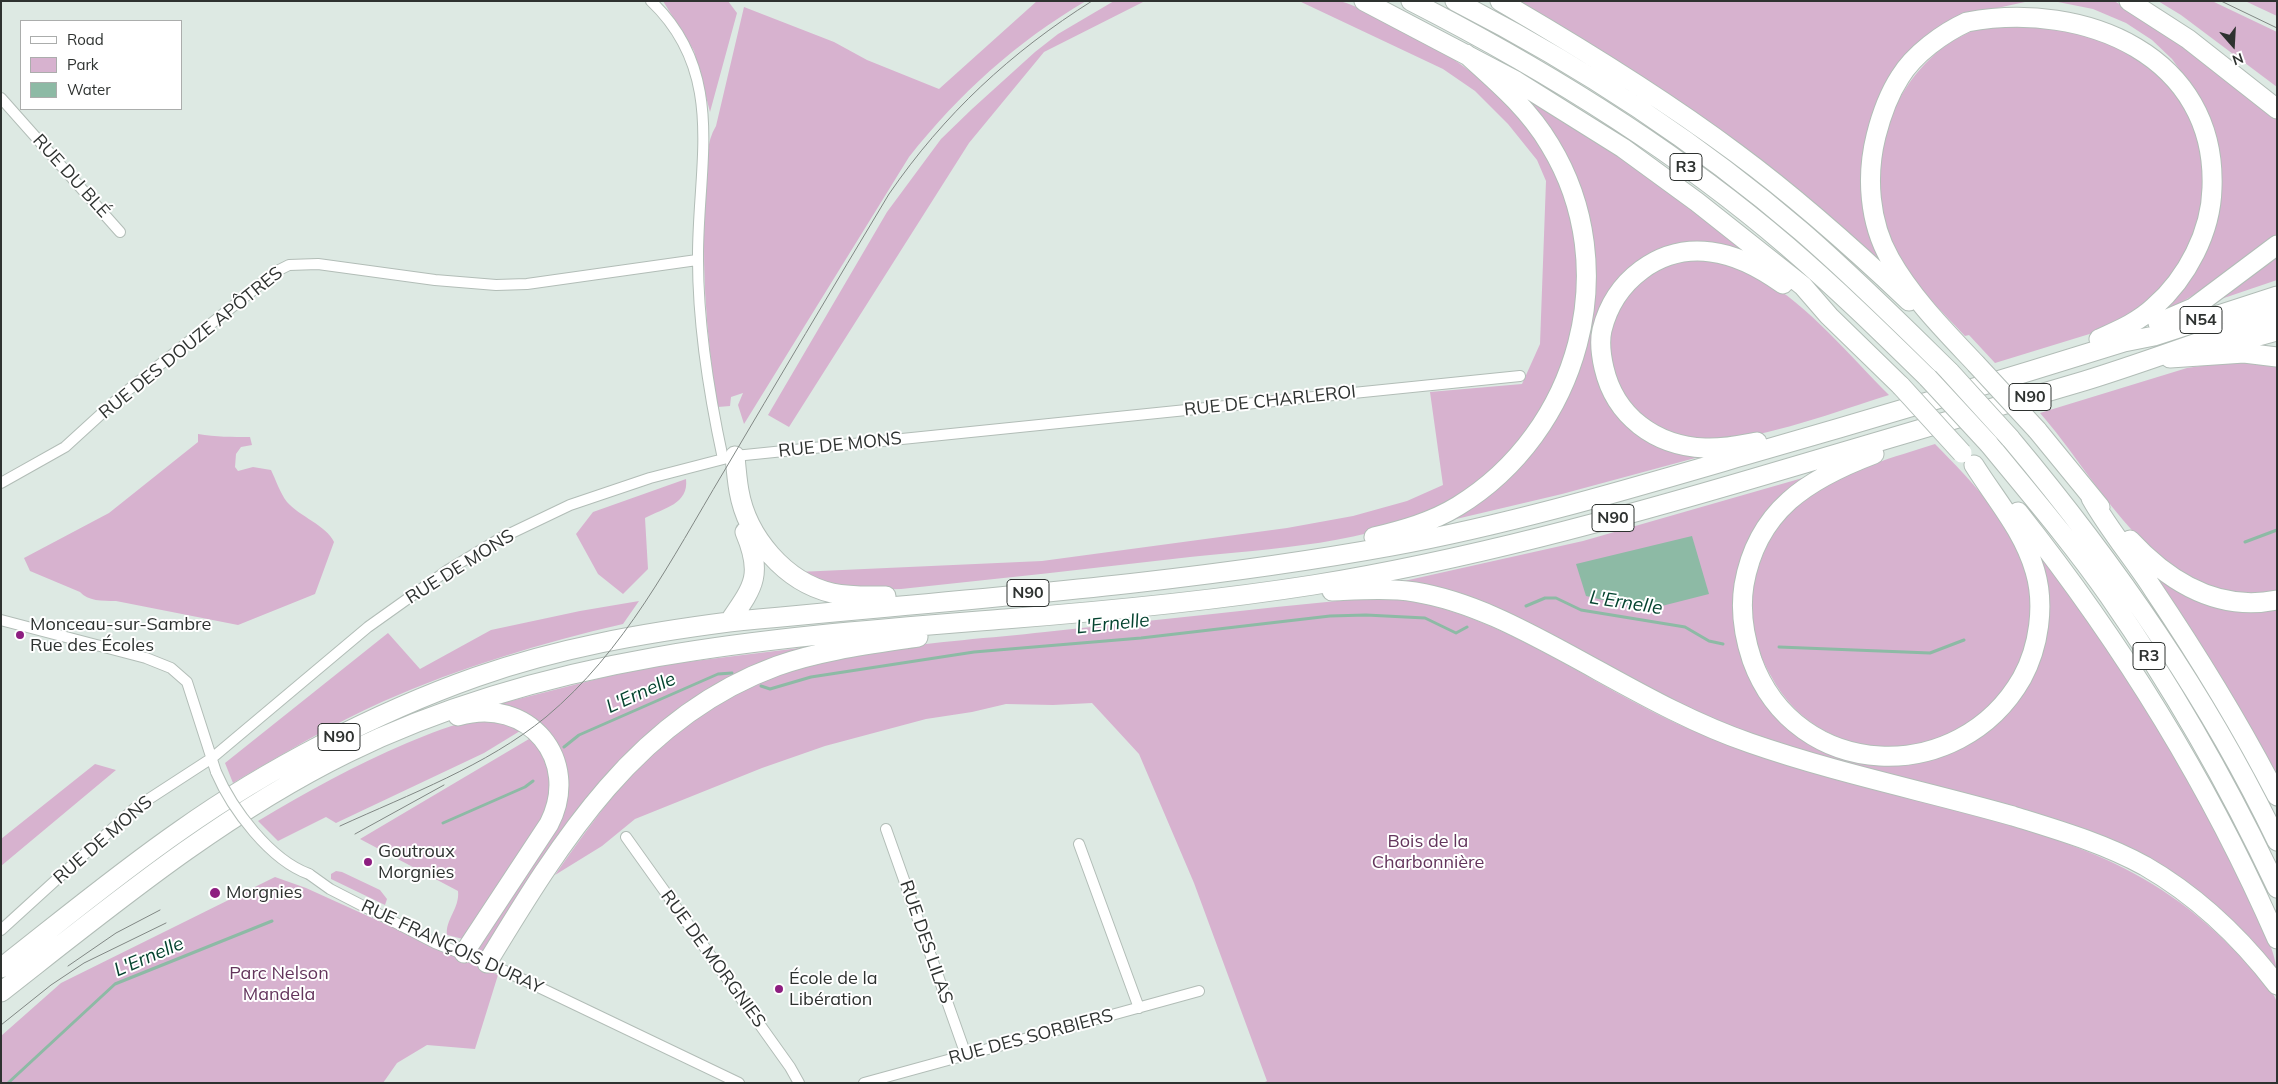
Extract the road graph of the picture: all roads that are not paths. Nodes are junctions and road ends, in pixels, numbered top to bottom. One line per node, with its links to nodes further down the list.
1 (650, 1): 14 (street)
2 (1364, 1): 7 (highway)
3 (1410, 1): 47 (highway, R3, bridge)
4 (1455, 1): 45 (highway, R3, bridge)
5 (1500, 1): 18 (highway)
6 (2129, 1): 8 (highway)
7 (1466, 54): 17 (highway); 33 (highway)
8 (2227, 68): 9 (highway); 11 (highway)
9 (2277, 96)
10 (1, 98): 12 (street, RUE DU BLÉ)
11 (2277, 109)
12 (120, 232)
13 (2277, 245): 20 (highway)
14 (698, 260): 29 (street); 31 (street, RUE DES DOUZE APÔTRES)
15 (2277, 296): 20 (highway, N54)
16 (2277, 315): 24 (highway, N54)
17 (1829, 316): 28 (highway); 30 (highway, bridge)
18 (1934, 320): 23 (highway); 32 (highway, bridge)
19 (2277, 331): 21 (highway, N90)
20 (2124, 342): 23 (highway, N90)
21 (2183, 357): 22 (highway); 24 (highway, N90)
22 (2277, 357)
23 (2074, 358): 28 (highway, N90)
24 (2149, 361): 27 (highway, N90)
25 (1520, 376): 26 (street, RUE DE CHARLEROI)
26 (1021, 428): 29 (street, RUE DE MONS)
27 (1910, 432): 30 (highway); 34 (highway, N90)
28 (1807, 438): 33 (highway, N90)
29 (729, 458): 36 (highway); 39 (highway); 41 (street, RUE DE MONS)
30 (1968, 459): 49 (highway)
31 (1, 483)
32 (2091, 498): 35 (highway); 42 (highway)
33 (1323, 558): 36 (highway, N90)
34 (1311, 585): 37 (highway, N90); 53 (highway)
35 (2277, 600)
36 (919, 604): 39 (highway, N90)
37 (1005, 619): 40 (highway, N90); 51 (highway)
38 (1, 620): 41 (street, RUE FRANÇOIS DURAY)
39 (729, 622): 52 (highway, N90)
40 (415, 723): 50 (highway); 55 (highway, N90)
41 (212, 758): 48 (street, RUE DE MONS); 50 (street, RUE FRANÇOIS DURAY, bridge)
42 (2277, 796)
43 (886, 829): 57 (street, RUE DES LILAS)
44 (626, 837): 59 (street, RUE DE MORGNIES)
45 (2277, 840)
46 (1080, 844): 56 (street)
47 (2277, 888)
48 (1, 930)
49 (2277, 939)
50 (464, 953): 51 (street, RUE FRANÇOIS DURAY)
51 (487, 963): 58 (street, RUE FRANÇOIS DURAY)
52 (1, 968)
53 (2277, 985)
54 (1199, 991): 56 (street, RUE DES SORBIERS)
55 (1, 992)
56 (1139, 1008): 57 (street, RUE DES SORBIERS)
57 (966, 1055): 60 (street, RUE DES SORBIERS)
58 (739, 1083)
59 (799, 1083)
60 (864, 1083)

